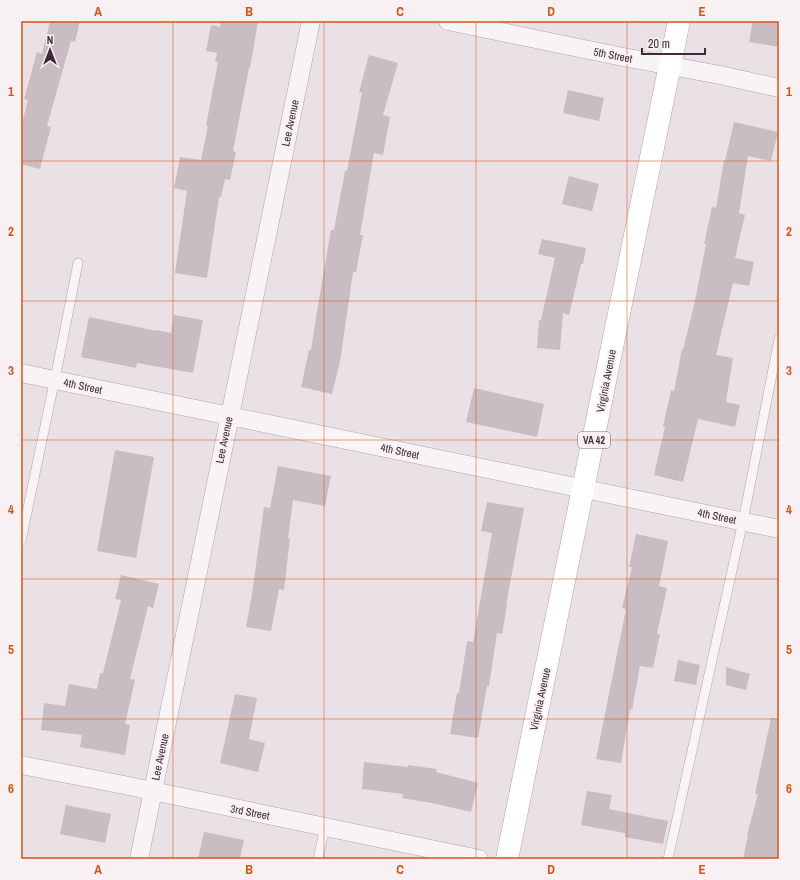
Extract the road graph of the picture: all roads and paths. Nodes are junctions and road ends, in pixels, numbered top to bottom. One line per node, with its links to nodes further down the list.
1 (311, 21): 10 (street, Lee Avenue)
2 (448, 21): 4 (street, 5th Street)
3 (679, 21): 4 (main road, Virginia Avenue / VA 42)
4 (670, 66): 5 (street, 5th Street); 11 (main road, Virginia Avenue / VA 42)
5 (779, 88)
6 (78, 263): 9 (lane)
7 (779, 339): 12 (lane)
8 (21, 373): 9 (street, 4th Street)
9 (55, 380): 10 (street, 4th Street); 14 (lane)
10 (229, 416): 11 (street, 4th Street); 16 (street, Lee Avenue)
11 (584, 488): 12 (street, 4th Street); 21 (main road, Virginia Avenue / VA 42)
12 (742, 521): 13 (street, 4th Street); 22 (lane)
13 (779, 528)
14 (21, 541)
15 (21, 765): 16 (street, 3rd Street)
16 (153, 792): 17 (street, 3rd Street); 18 (street, Lee Avenue)
17 (325, 827): 19 (lane); 20 (street, 3rd Street)
18 (139, 859)
19 (318, 859)
20 (479, 859)
21 (508, 859)
22 (668, 859)

